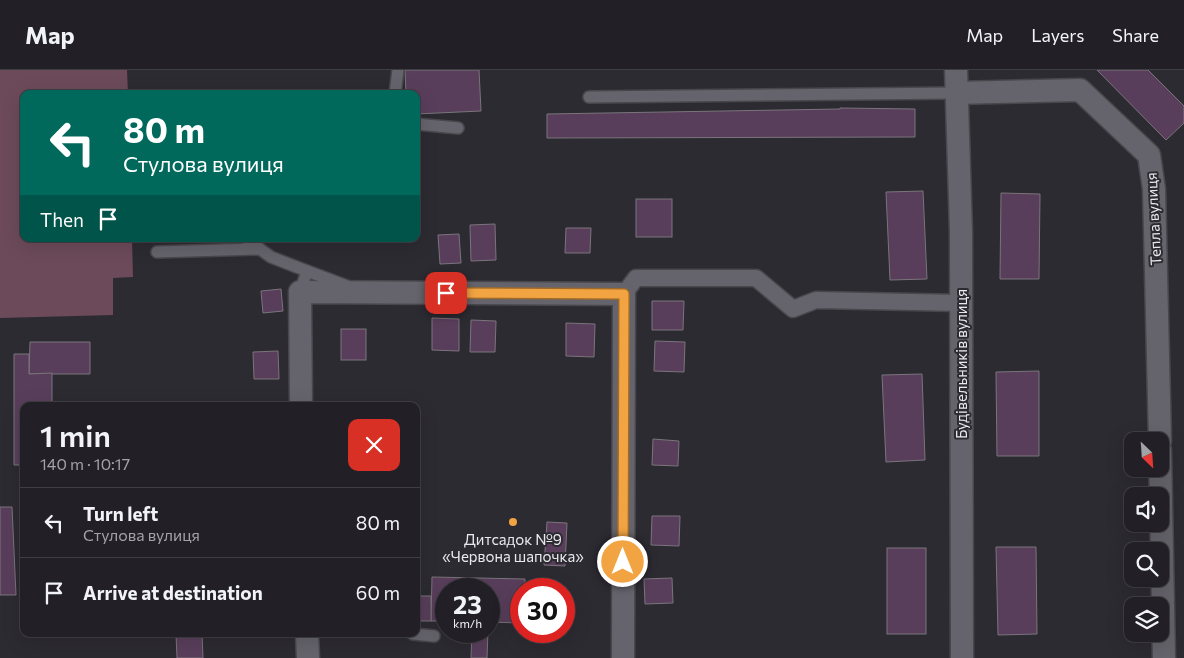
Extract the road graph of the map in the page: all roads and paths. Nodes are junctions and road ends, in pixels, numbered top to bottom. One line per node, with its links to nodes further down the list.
1 (398, 70): 3 (lane)
2 (956, 70): 4 (street, Будівельників вулиця)
3 (396, 90)
4 (956, 93): 5 (lane); 15 (street, Будівельників вулиця); 17 (street, Тепла вулиця)
5 (589, 97)
6 (420, 124): 7 (lane)
7 (458, 128)
8 (250, 242): 9 (lane)
9 (260, 249): 10 (lane); 11 (lane)
10 (157, 252)
11 (306, 271): 12 (lane); 13 (lane)
12 (300, 292): 13 (street); 16 (street)
13 (367, 293): 14 (street)
14 (624, 294): 15 (street); 23 (street)
15 (961, 303): 24 (street, Будівельників вулиця)
16 (302, 402)
17 (1160, 432)
18 (1161, 478): 25 (street)
19 (420, 635): 20 (lane)
20 (434, 636)
21 (307, 637): 22 (street)
22 (308, 658)
23 (623, 658)
24 (962, 658)
25 (1164, 658)

